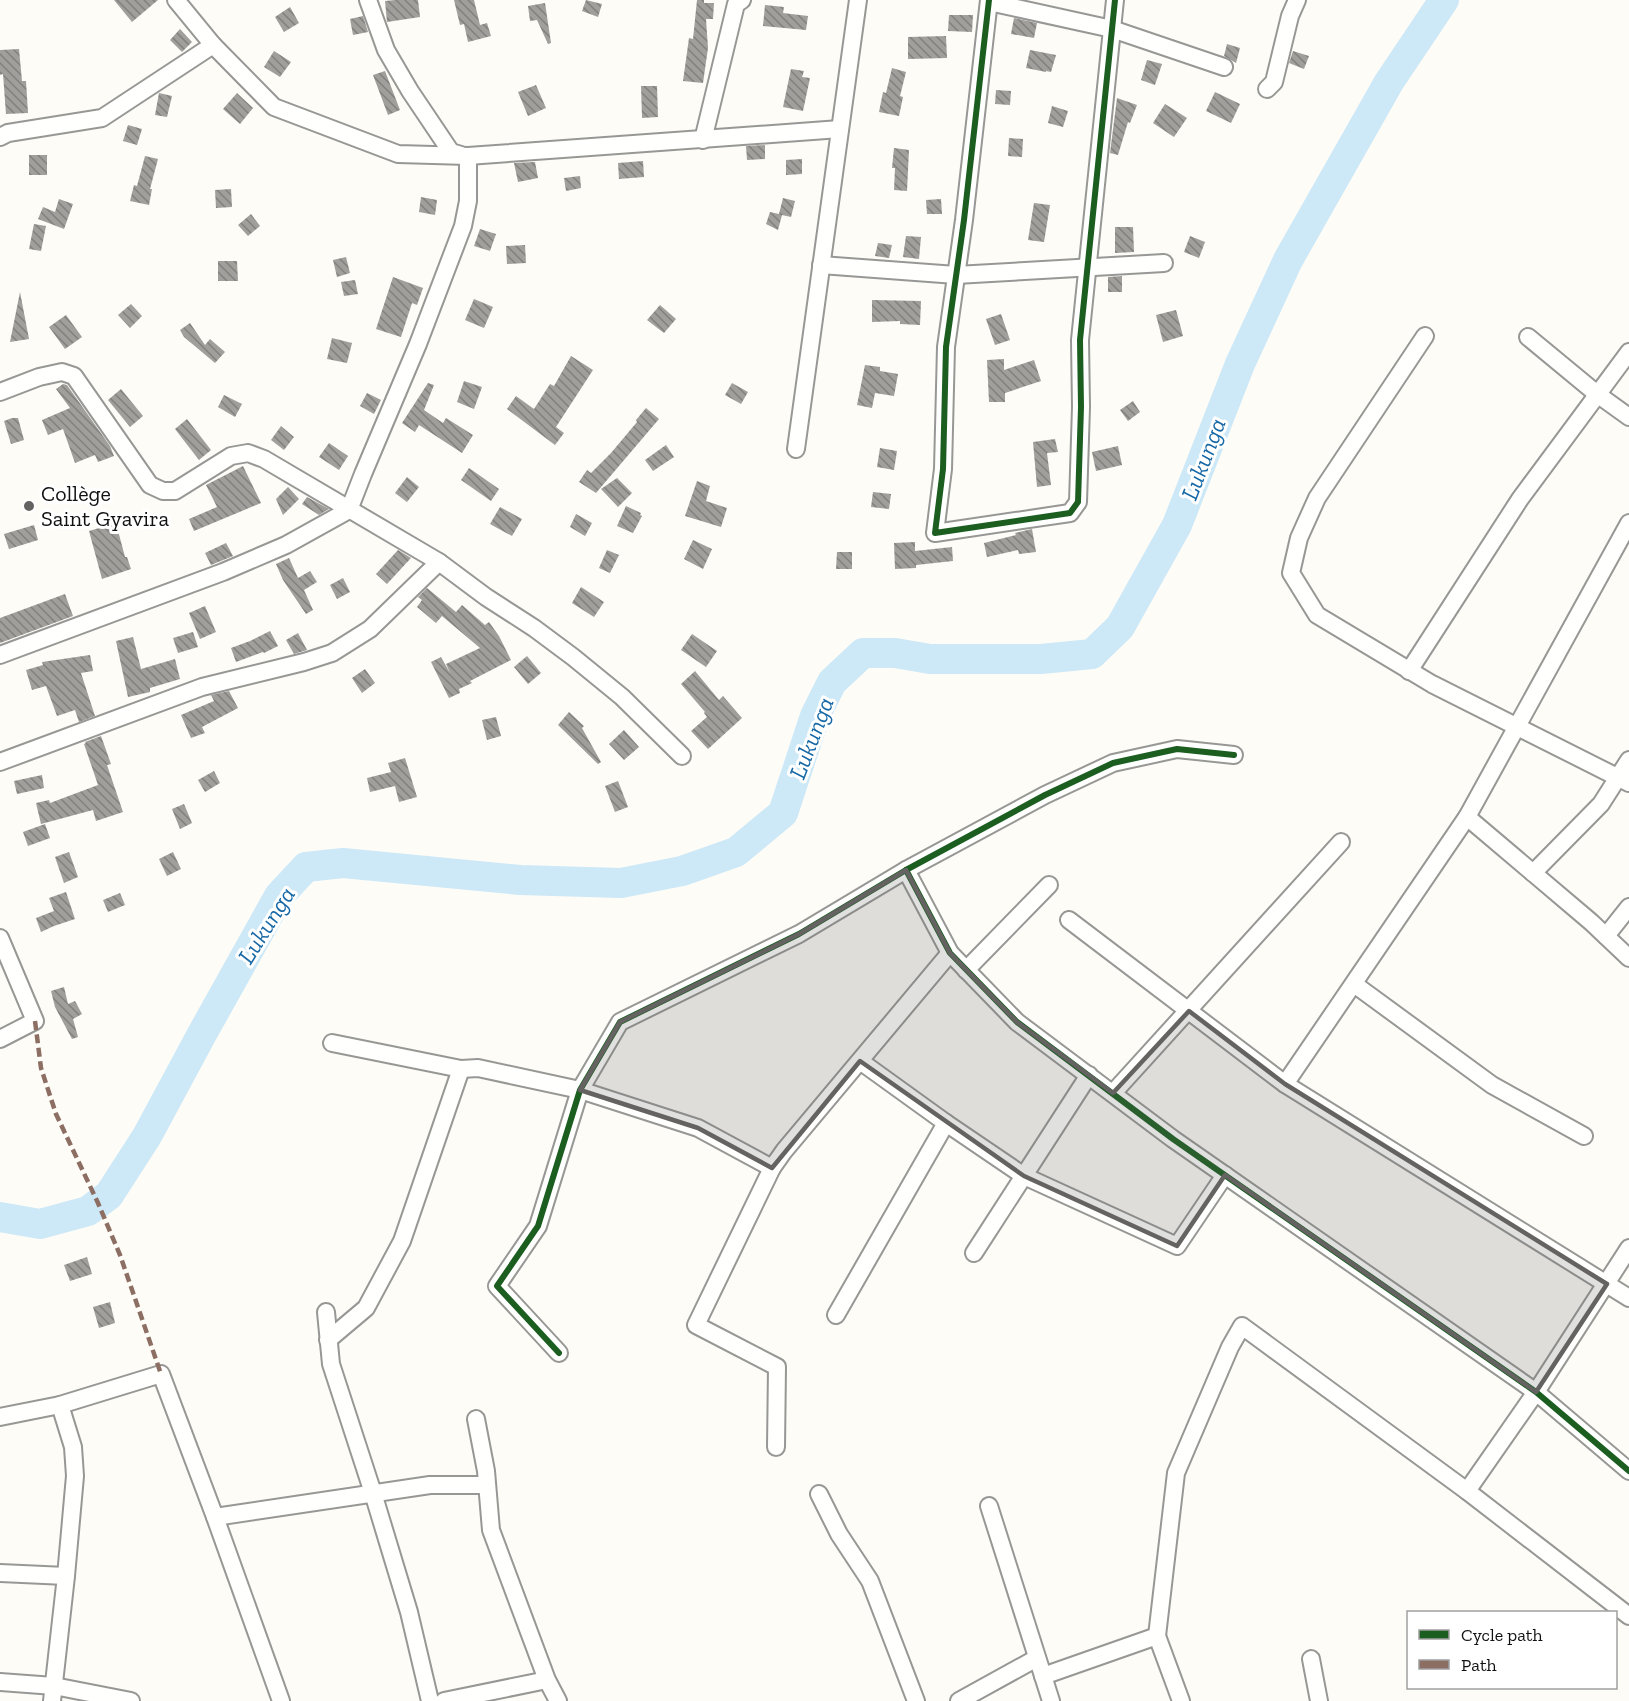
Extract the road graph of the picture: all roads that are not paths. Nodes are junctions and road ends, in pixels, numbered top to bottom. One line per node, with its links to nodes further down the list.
1 (176, 0): 10 (street)
2 (368, 0): 16 (street)
3 (742, 0): 15 (street)
4 (848, 0): 5 (street)
5 (857, 0): 13 (street)
6 (1115, 0): 9 (street)
7 (1297, 0): 12 (street)
8 (989, 1): 9 (street); 20 (street)
9 (1112, 29): 11 (street); 19 (street)
10 (213, 45): 14 (street); 16 (street)
11 (1224, 67)
12 (1267, 89)
13 (840, 129): 15 (street); 18 (street)
14 (0, 137)
15 (703, 140): 16 (street)
16 (468, 156): 28 (street)
17 (1164, 263): 19 (street)
18 (821, 265): 20 (street); 27 (street)
19 (1087, 267): 20 (street); 20 (street)
20 (956, 275)
21 (1425, 336): 32 (street)
22 (1528, 337): 25 (street)
23 (1629, 352): 25 (street)
24 (0, 392): 28 (street)
25 (1597, 394): 26 (street); 32 (street)
26 (1629, 417)
27 (796, 449)
28 (349, 510): 30 (street); 31 (street)
29 (1629, 523): 33 (street)
30 (439, 562): 35 (street); 37 (street)
31 (0, 655)
32 (1409, 670): 33 (street)
33 (1517, 727): 38 (street); 39 (street)
34 (1234, 755): 41 (street)
35 (682, 756)
36 (1629, 760): 38 (street)
37 (0, 762)
38 (1624, 780): 42 (street)
39 (1467, 817): 42 (street); 51 (street)
40 (1341, 842): 52 (street)
41 (906, 870): 48 (street); 59 (street)
42 (1533, 873): 46 (street)
43 (1049, 885): 50 (street)
44 (1629, 907): 46 (street)
45 (1069, 920): 52 (street)
46 (1606, 936): 49 (street)
47 (0, 938): 53 (street)
48 (950, 953): 50 (street); 55 (street)
49 (1629, 958)
50 (966, 970): 57 (street)
51 (1354, 984): 58 (street); 62 (street)
52 (1189, 1011): 58 (street); 60 (street)
53 (0, 1039)
54 (332, 1043): 56 (street)
55 (861, 1061): 61 (street); 63 (street)
56 (461, 1069): 59 (street); 72 (street)
57 (1089, 1075): 60 (street); 65 (street)
58 (1285, 1084): 68 (street)
59 (580, 1090): 63 (street); 73 (street)
60 (1113, 1093): 64 (street)
61 (946, 1123): 65 (street); 71 (street)
62 (1584, 1136)
63 (772, 1168): 78 (street)
64 (1225, 1175): 65 (street); 74 (street)
65 (1024, 1176): 67 (street)
66 (1629, 1248): 68 (street)
67 (974, 1253)
68 (1607, 1284): 69 (street); 74 (street)
69 (1629, 1298)
70 (326, 1312): 72 (street)
71 (836, 1315)
72 (328, 1340): 82 (street)
73 (559, 1353)
74 (1536, 1392): 79 (street); 81 (street)
75 (60, 1405): 76 (street); 85 (street); 87 (street)
76 (0, 1417)
77 (476, 1419): 80 (street)
78 (776, 1447)
79 (1629, 1471)
80 (487, 1485): 82 (street); 93 (street)
81 (1467, 1491): 88 (street); 89 (street)
82 (373, 1493): 85 (street); 98 (street)
83 (819, 1494): 101 (street)
84 (989, 1506): 90 (street)
85 (216, 1517): 97 (street)
86 (0, 1573): 87 (street)
87 (66, 1576): 95 (street)
88 (1629, 1616)
89 (1157, 1636): 92 (street); 104 (street)
90 (1037, 1658): 92 (street); 102 (street)
91 (1311, 1659): 105 (street)
92 (1043, 1676): 103 (street)
93 (547, 1680): 99 (street); 100 (street)
94 (0, 1682): 95 (street)
95 (53, 1694): 96 (street)
96 (131, 1701)
97 (281, 1701)
98 (430, 1701)
99 (444, 1701)
100 (558, 1701)
101 (916, 1701)
102 (959, 1701)
103 (1051, 1701)
104 (1181, 1701)
105 (1319, 1701)

